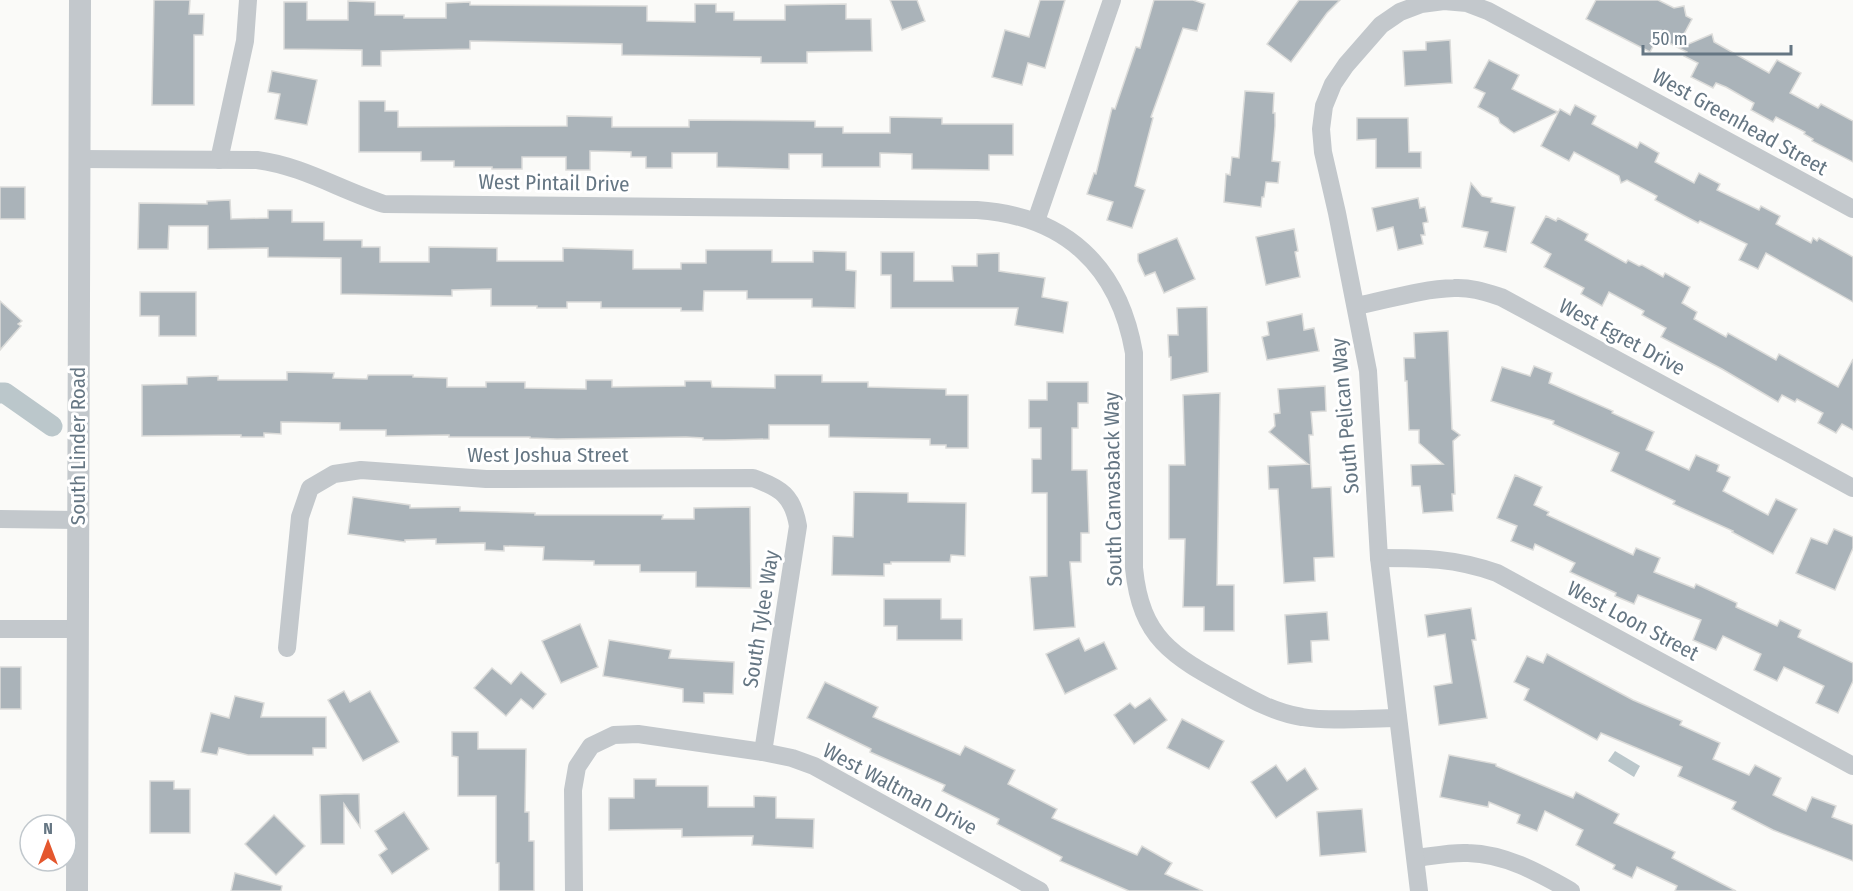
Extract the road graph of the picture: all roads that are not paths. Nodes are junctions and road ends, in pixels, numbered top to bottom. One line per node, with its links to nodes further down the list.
1 (80, 0): 5 (street, South Linder Road)
2 (248, 0): 6 (street)
3 (1112, 0): 8 (street)
4 (1444, 1): 7 (street, West Greenhead Street); 9 (street, South Pelican Way)
5 (79, 159): 6 (street, West Pintail Drive); 13 (street, South Linder Road)
6 (219, 160): 8 (street, West Pintail Drive)
7 (1853, 209)
8 (1036, 221): 18 (street, South Canvasback Way)
9 (1356, 306): 10 (street, West Egret Drive); 14 (street, South Pelican Way)
10 (1853, 488)
11 (786, 495): 17 (street, West Joshua Street); 19 (street, South Tylee Way)
12 (0, 519): 13 (street)
13 (78, 520): 16 (street, South Linder Road)
14 (1379, 558): 18 (street, South Pelican Way); 20 (street, West Loon Street)
15 (0, 629): 16 (street)
16 (78, 629): 22 (street, South Linder Road)
17 (287, 648)
18 (1398, 718): 21 (street, South Pelican Way)
19 (763, 753): 23 (street, West Waltman Drive); 24 (street, West Waltman Drive)
20 (1853, 766)
21 (1417, 858): 25 (street, South Pelican Way); 26 (street)
22 (77, 891)
23 (574, 891)
24 (1040, 891)
25 (1419, 891)
26 (1571, 891)

